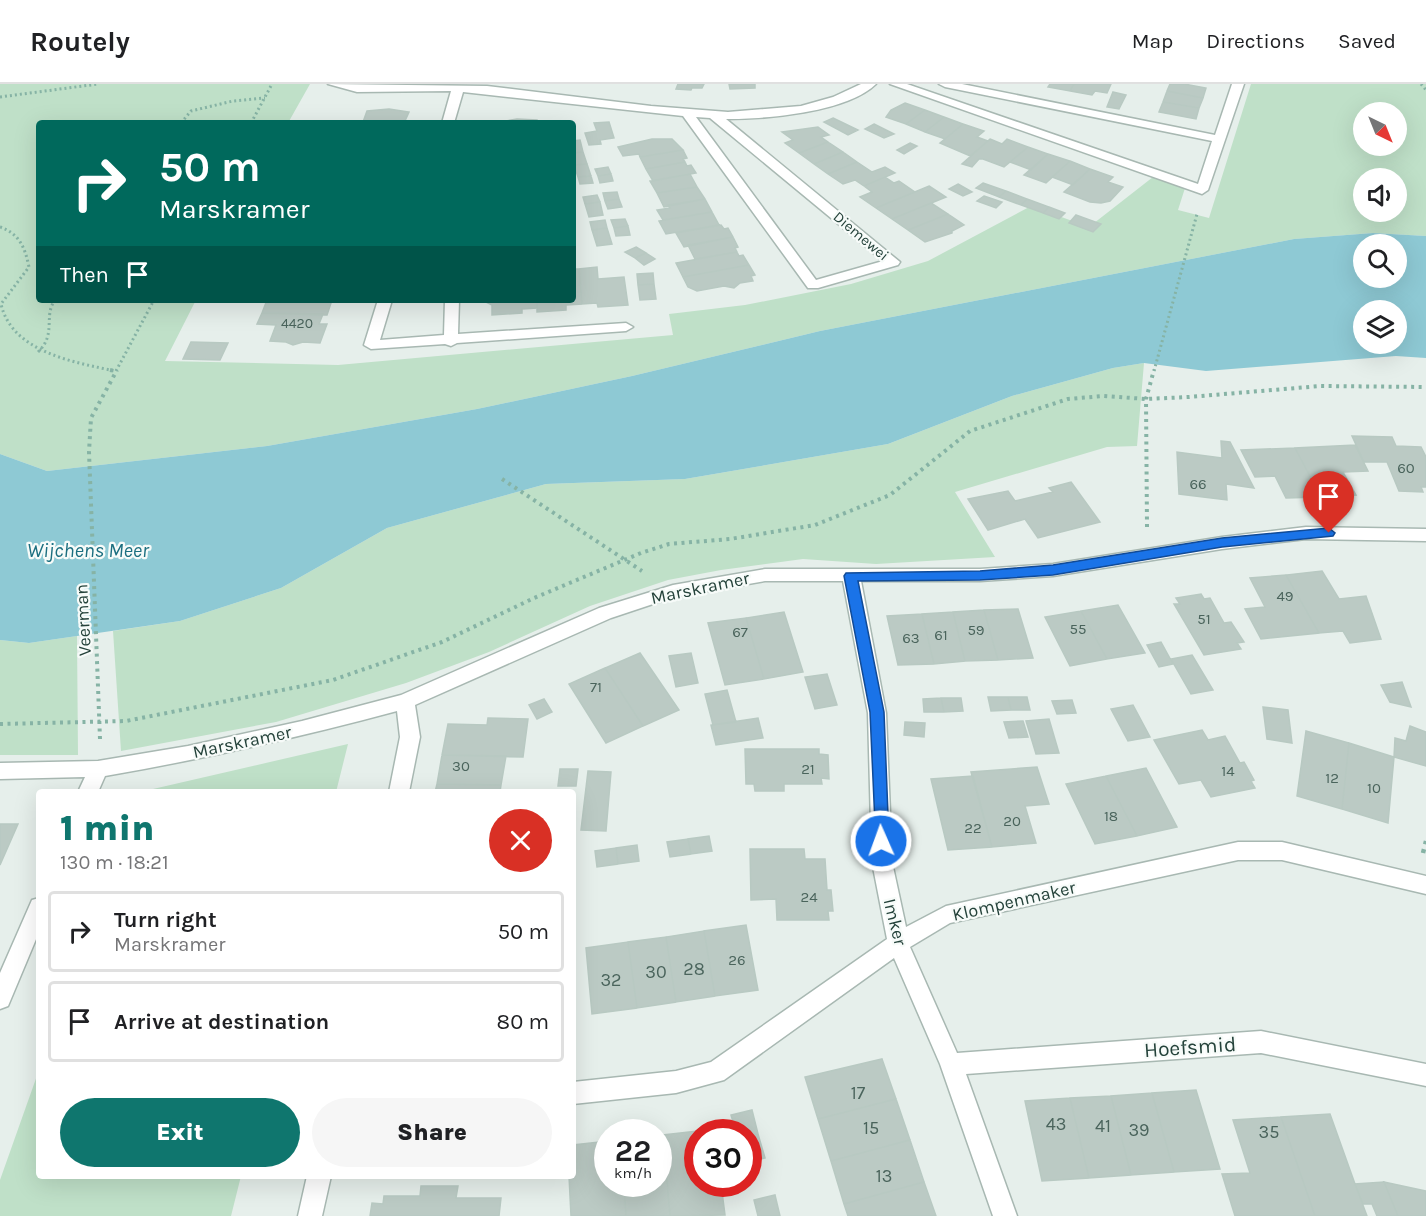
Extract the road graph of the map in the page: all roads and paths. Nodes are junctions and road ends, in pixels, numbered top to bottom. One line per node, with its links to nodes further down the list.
1 (98, 84): 11 (path)
2 (272, 84): 12 (path)
3 (334, 84): 9 (street)
4 (870, 84): 14 (street)
5 (896, 84): 18 (street)
6 (945, 84): 18 (street)
7 (1238, 84): 18 (street)
8 (1421, 84): 10 (path)
9 (458, 88): 13 (street); 17 (street)
10 (1426, 90)
11 (1, 98)
12 (265, 98): 15 (path); 16 (path)
13 (688, 115): 14 (street); 14 (street, Diemewei)
14 (714, 115)
15 (184, 120)
16 (253, 120)
17 (449, 120)
18 (1219, 139)
19 (0, 227): 25 (path)
20 (1194, 232): 32 (path)
21 (53, 303): 29 (path)
22 (152, 303): 30 (path, Veerman)
23 (384, 303): 27 (street)
24 (452, 303): 27 (street)
25 (0, 315)
26 (626, 327): 27 (street)
27 (451, 342)
28 (22, 345): 29 (path)
29 (38, 352): 30 (path)
30 (115, 371): 39 (path, Veerman)
31 (1426, 387): 32 (path)
32 (1146, 399): 35 (path); 36 (path)
33 (502, 480): 36 (path)
34 (1426, 535): 35 (street, Marskramer)
35 (1159, 553): 37 (street, Marskramer)
36 (626, 560): 39 (path)
37 (851, 576): 38 (street, Marskramer); 47 (street, Imker)
38 (405, 701): 41 (street, Marskramer); 44 (street)
39 (101, 722): 40 (path)
40 (0, 724)
41 (98, 769): 42 (street, Marskramer); 43 (street)
42 (0, 771)
43 (89, 789)
44 (400, 789)
45 (1426, 885): 47 (street, Klompenmaker)
46 (36, 914): 48 (street)
47 (898, 943): 49 (street, Imker); 51 (street, Klompenmaker)
48 (0, 999)
49 (951, 1064): 50 (street, Hoefsmid); 54 (street, Imker)
50 (1426, 1074)
51 (576, 1093)
52 (318, 1179): 53 (street)
53 (310, 1216)
54 (1005, 1216)

